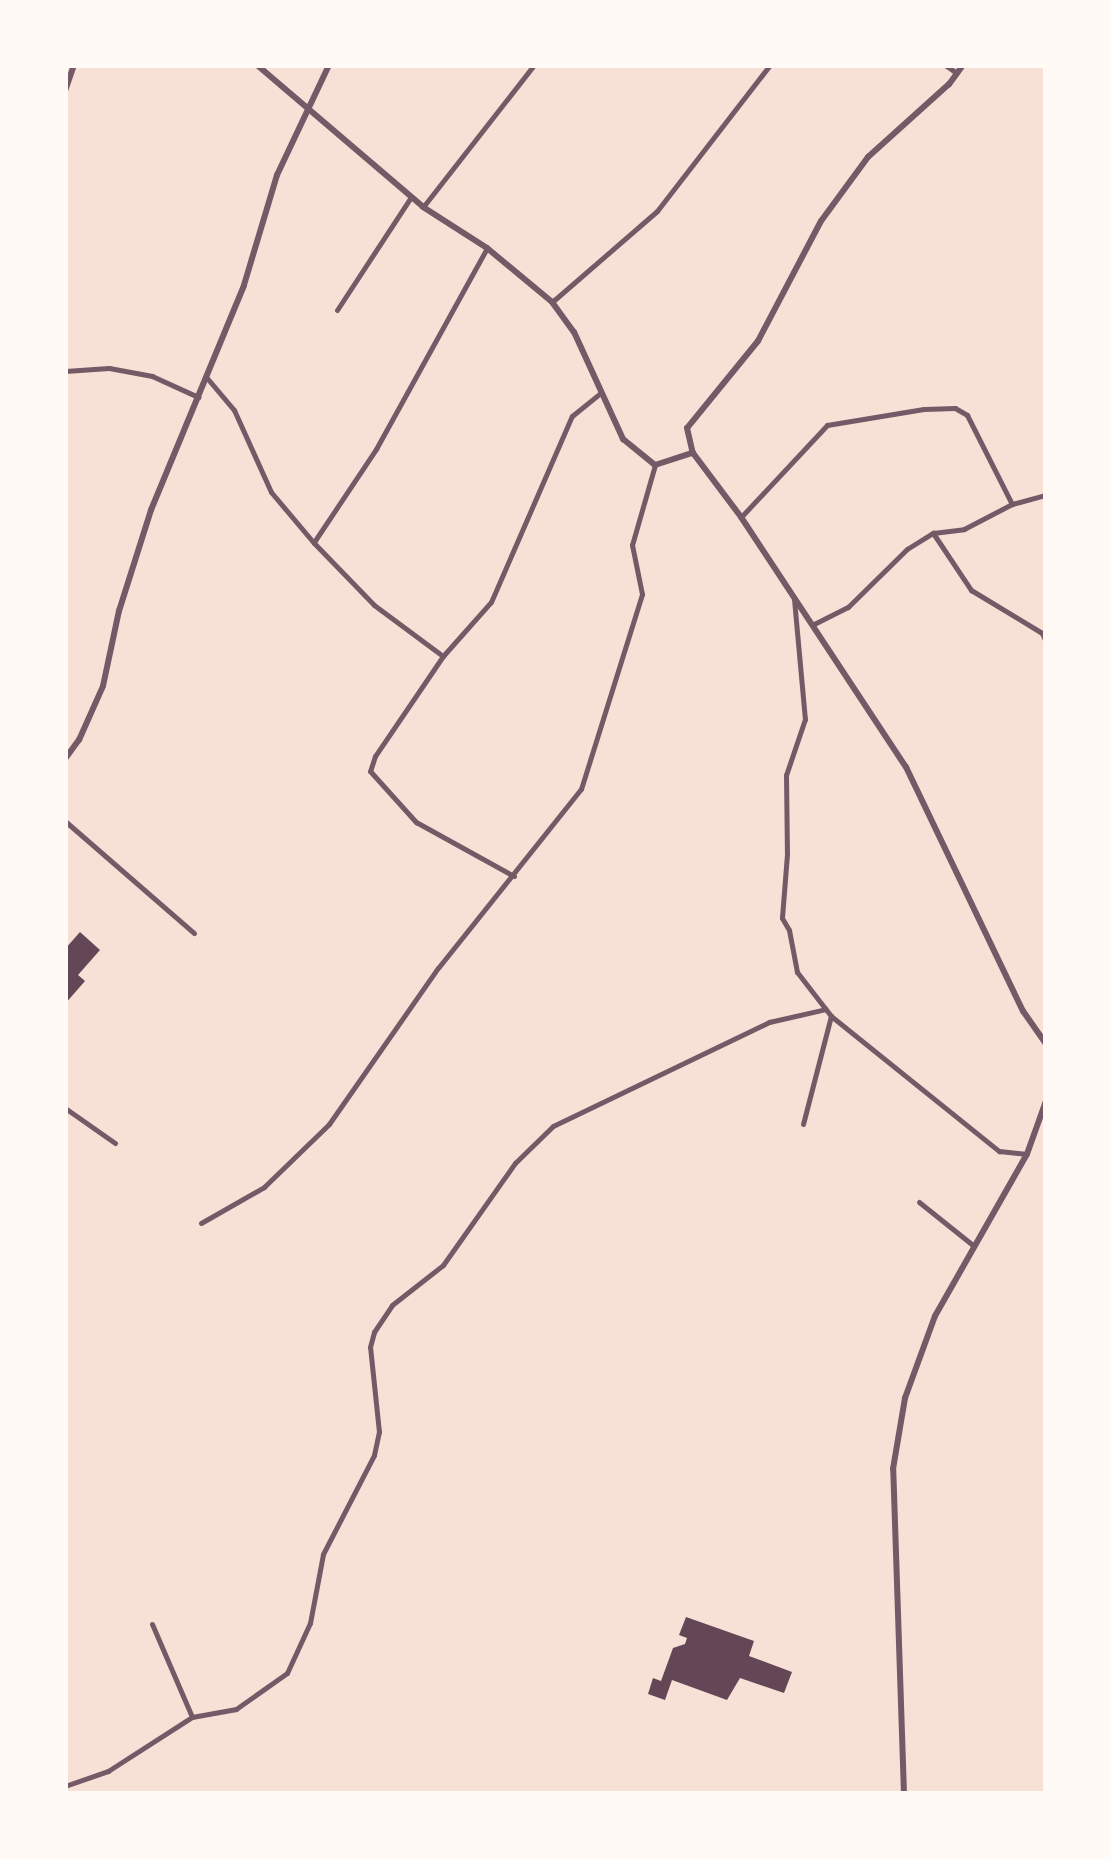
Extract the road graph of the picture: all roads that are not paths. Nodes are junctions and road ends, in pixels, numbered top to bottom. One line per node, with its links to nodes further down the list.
1 (74, 65): 9 (street)
2 (257, 65): 10 (street)
3 (329, 65): 10 (street)
4 (534, 65): 12 (street)
5 (770, 65): 14 (street)
6 (945, 65): 8 (street)
7 (963, 65): 8 (street)
8 (957, 73): 20 (street)
9 (65, 90)
10 (309, 105): 11 (street); 17 (street)
11 (411, 197): 12 (street); 15 (street)
12 (423, 207): 13 (street)
13 (488, 248): 14 (street); 26 (street)
14 (552, 302): 18 (street)
15 (337, 310)
16 (65, 371): 19 (street)
17 (206, 377): 19 (street); 26 (street)
18 (600, 393): 21 (street); 31 (street)
19 (198, 397): 32 (street)
20 (693, 453): 21 (street); 24 (street)
21 (655, 464): 34 (street)
22 (1046, 494): 23 (street)
23 (1012, 504): 24 (street); 25 (street)
24 (741, 518): 27 (street)
25 (933, 533): 28 (street); 29 (street)
26 (314, 543): 31 (street)
27 (794, 599): 28 (street); 36 (street)
28 (812, 625): 38 (street)
29 (1044, 630): 30 (street)
30 (1046, 642)
31 (443, 656): 34 (street)
32 (65, 759)
33 (65, 821): 35 (street)
34 (514, 876): 45 (street)
35 (194, 933)
36 (826, 1009): 37 (street); 48 (street)
37 (831, 1016): 41 (street); 43 (street)
38 (1046, 1044)
39 (1046, 1101): 43 (street)
40 (65, 1108): 42 (street)
41 (803, 1124)
42 (115, 1143)
43 (1028, 1154): 46 (street)
44 (919, 1202): 46 (street)
45 (201, 1223)
46 (974, 1246): 50 (street)
47 (152, 1624): 48 (street)
48 (192, 1717): 49 (street)
49 (65, 1786)
50 (904, 1794)

